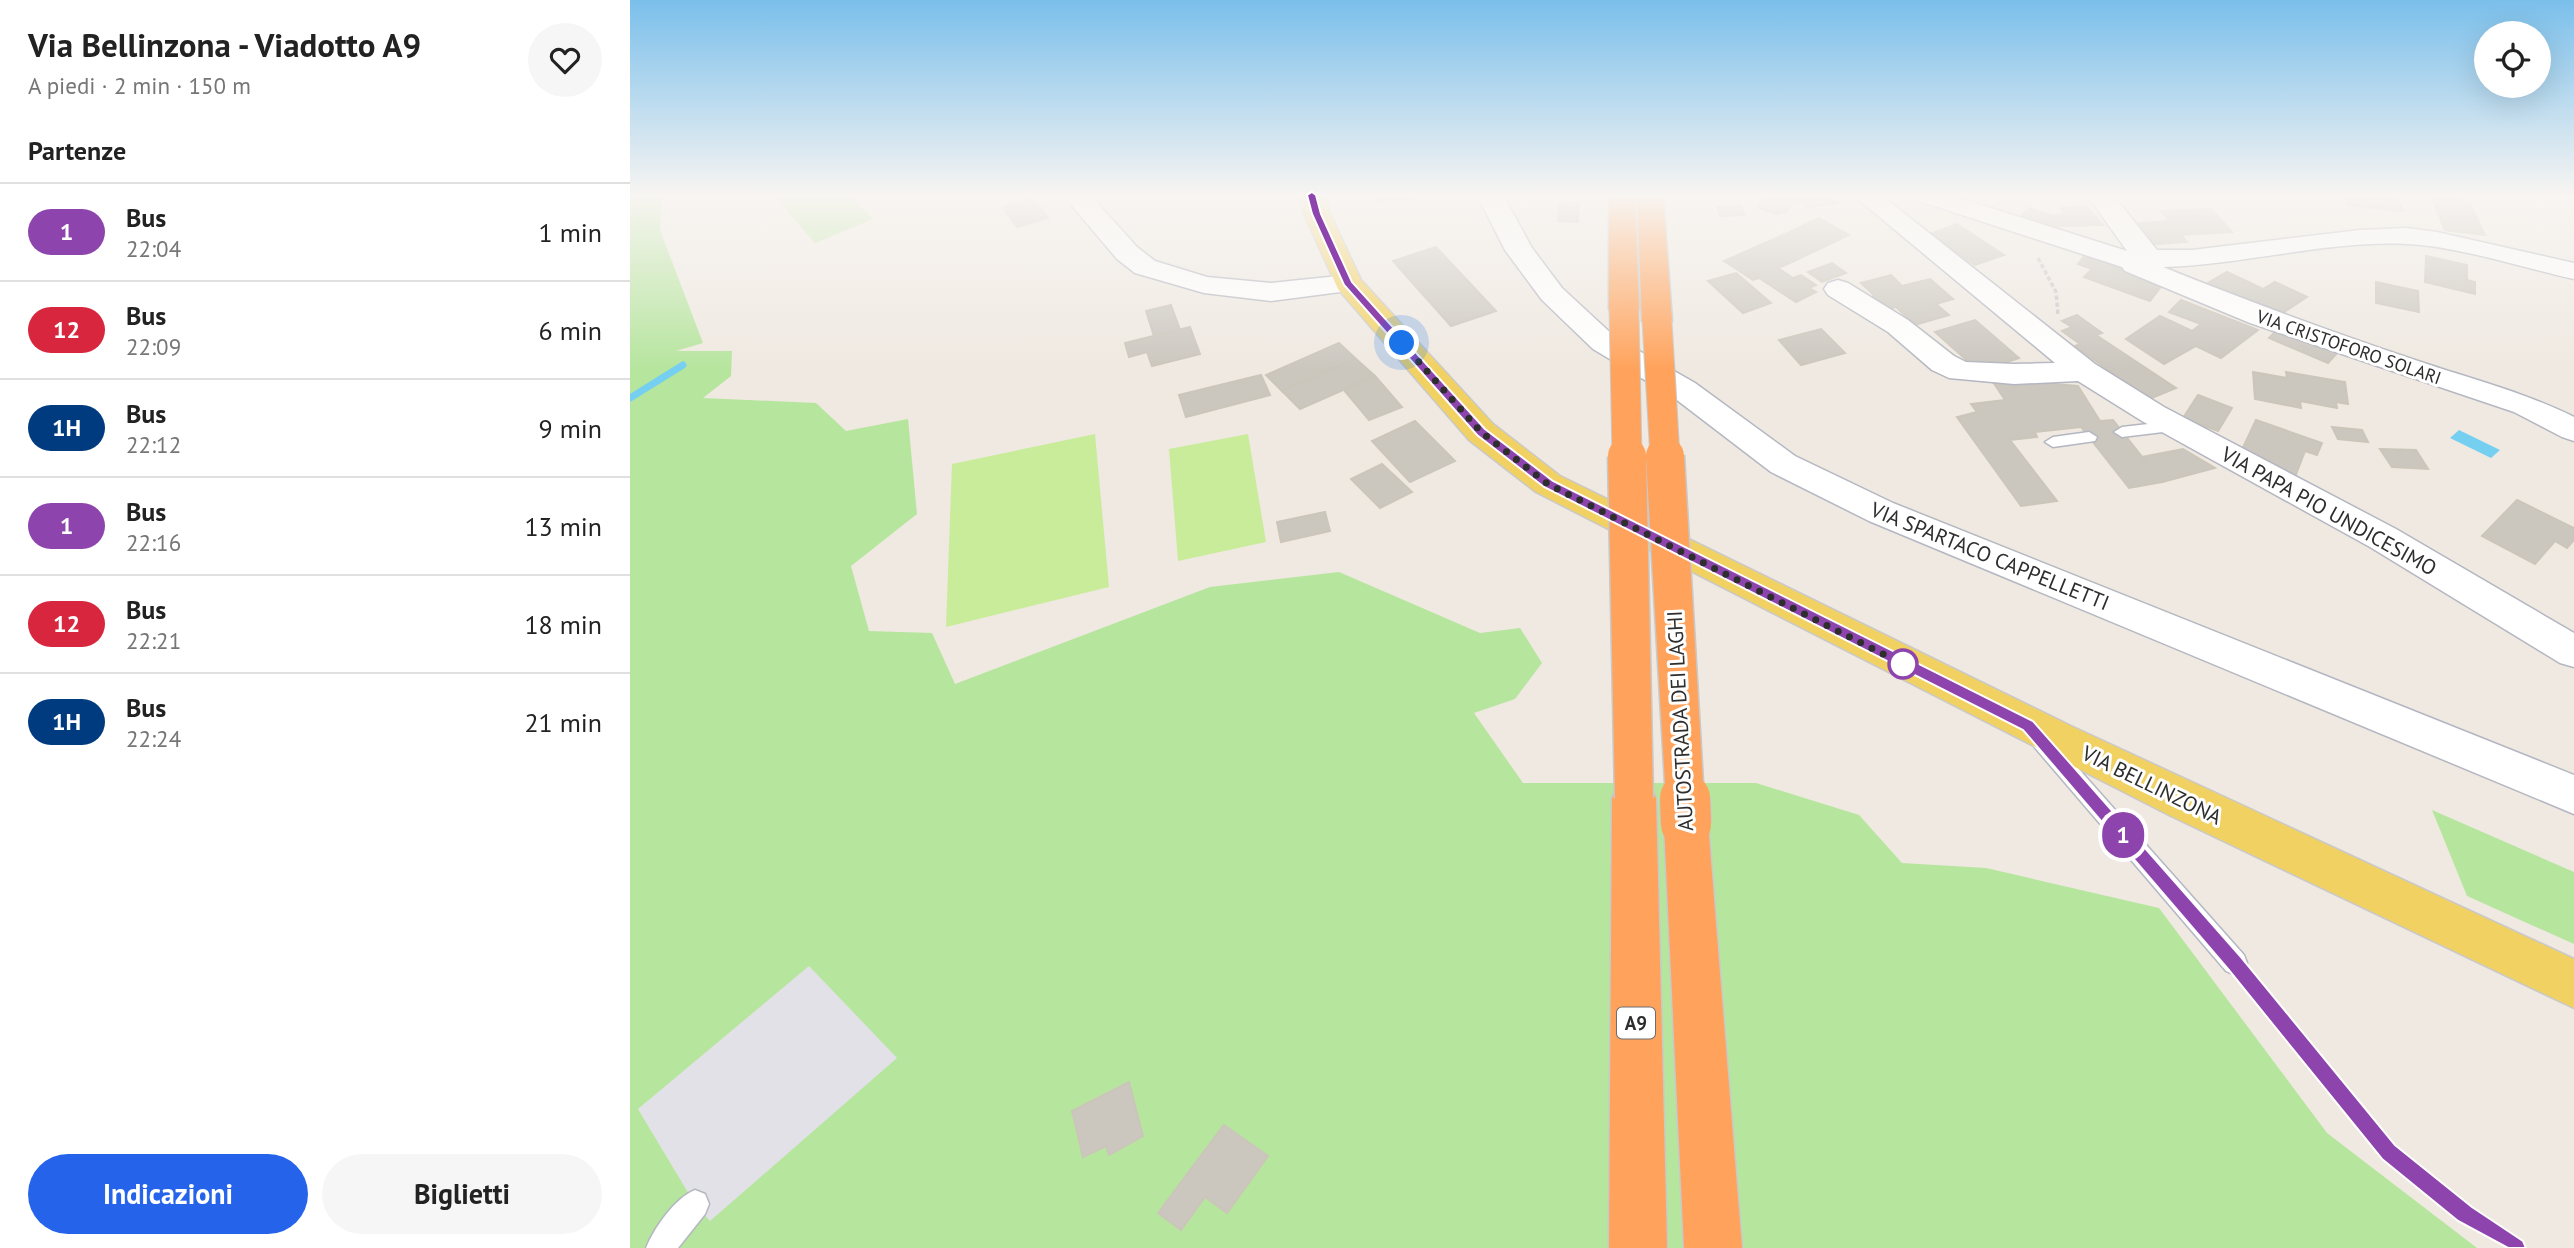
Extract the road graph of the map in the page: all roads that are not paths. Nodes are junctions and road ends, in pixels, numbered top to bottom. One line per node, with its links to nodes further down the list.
1 (1127, 253): 13 (street)
2 (1335, 253): 13 (main road, VIA BELLINZONA)
3 (1521, 253): 24 (street, VIA SPARTACO CAPPELLETTI)
4 (1631, 253): 15 (highway, AUTOSTRADA DEI LAGHI / A9)
5 (1646, 253): 15 (highway, AUTOSTRADA DEI LAGHI / A9)
6 (1938, 253): 16 (street, VIA PAPA PIO UNDICESIMO)
7 (2116, 253): 11 (street)
8 (2134, 253): 11 (street)
9 (2198, 253): 11 (street)
10 (2496, 253): 12 (street)
11 (2137, 259): 18 (street, VIA CRISTOFORO SOLARI)
12 (2574, 271)
13 (1348, 283): 23 (main road, VIA BELLINZONA)
14 (1838, 289): 16 (street)
15 (1641, 315): 29 (highway, AUTOSTRADA DEI LAGHI / A9, bridge); 30 (highway, AUTOSTRADA DEI LAGHI / A9, bridge)
16 (2084, 371): 22 (street, VIA PAPA PIO UNDICESIMO)
17 (2157, 428): 19 (lane)
18 (2574, 430)
19 (2122, 432)
20 (2088, 437): 21 (lane)
21 (2053, 442)
22 (2574, 652)
23 (2028, 726): 25 (lane); 26 (main road, VIA BELLINZONA)
24 (2574, 795)
25 (2235, 963)
26 (2574, 984)
27 (695, 1204): 28 (lane)
28 (660, 1248)
29 (1638, 1248)
30 (1713, 1248)

